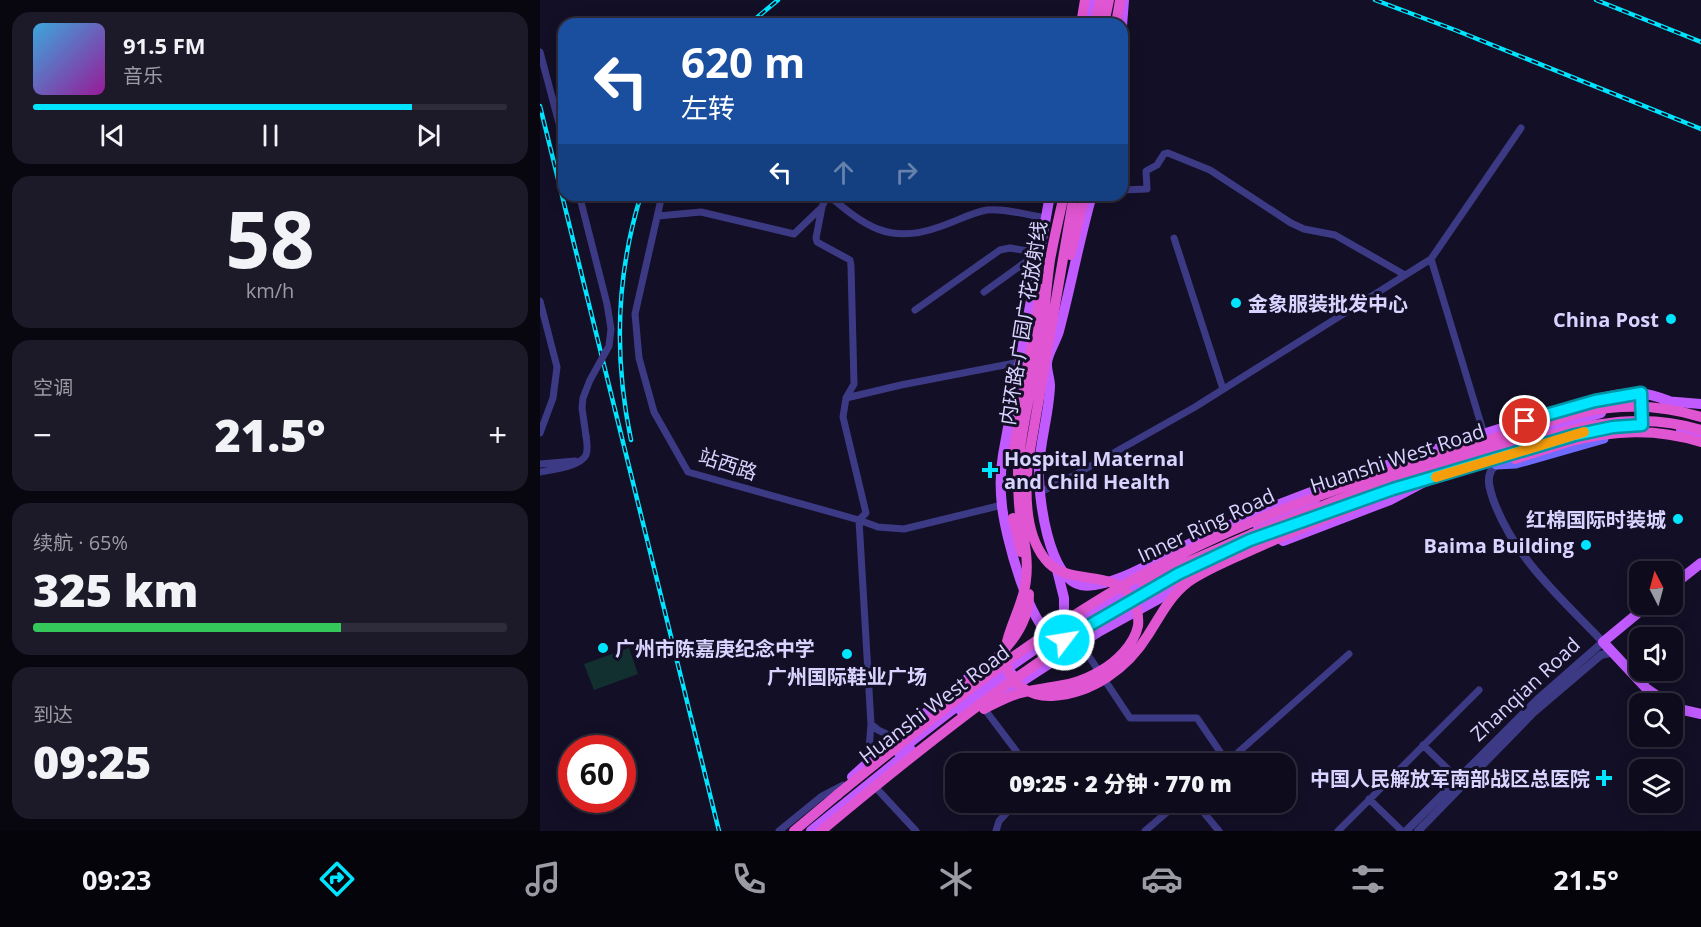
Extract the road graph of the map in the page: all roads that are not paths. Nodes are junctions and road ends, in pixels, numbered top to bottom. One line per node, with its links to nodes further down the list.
1 (1085, 0): 7 (highway)
2 (1094, 0): 8 (main road)
3 (1100, 0): 9 (highway)
4 (1110, 0): 10 (highway)
5 (1120, 0): 11 (highway)
6 (1124, 0): 12 (main road)
7 (1084, 18)
8 (1086, 18)
9 (1096, 18)
10 (1107, 18)
11 (1117, 18)
12 (1123, 18)
13 (540, 52): 14 (street)
14 (558, 119)
15 (1521, 128): 34 (street)
16 (1128, 190): 36 (street)
17 (580, 201): 58 (street, bridge)
18 (662, 201): 29 (street, 站西路)
19 (824, 201): 28 (street)
20 (834, 201): 31 (street)
21 (1049, 201): 31 (main road)
22 (1060, 201): 35 (highway, 内环路-广园广花放射线, bridge)
23 (1060, 201): 40 (main road)
24 (1079, 201): 81 (highway, 内环路-广园广花放射线, bridge)
25 (1079, 201): 42 (main road)
26 (1082, 201): 30 (main road)
27 (1090, 201): 30 (main road)
28 (822, 207): 29 (street); 44 (street)
29 (658, 216): 66 (street, 站西路)
30 (1086, 216): 42 (main road)
31 (1046, 218): 33 (main road)
32 (1174, 238): 43 (street)
33 (1039, 258): 37 (street); 39 (street); 40 (main road)
34 (1431, 259): 36 (street); 53 (street)
35 (1050, 261): 61 (highway, 内环路-广园广花放射线, bridge); 100 (highway, bridge)
36 (1405, 275): 43 (street)
37 (984, 292)
38 (540, 301): 52 (street)
39 (915, 310)
40 (1024, 341): 41 (main road)
41 (1020, 362): 44 (street); 65 (main road)
42 (1046, 364): 64 (main road)
43 (1223, 389): 64 (street)
44 (846, 398): 66 (street)
45 (1641, 403): 46 (main road, Huanshi West Road); 47 (main road); 48 (main road); 53 (main road); 55 (main road, Huanshi West Road)
46 (1701, 404)
47 (1701, 419): 77 (highway, Inner Ring Road, bridge)
48 (1642, 425): 49 (main road, Huanshi West Road); 61 (main road, Huanshi West Road)
49 (1655, 425): 50 (main road, Huanshi West Road); 60 (main road)
50 (1671, 428): 51 (main road); 54 (main road, Huanshi West Road)
51 (1701, 431): 61 (highway, Inner Ring Road, bridge)
52 (540, 434)
53 (1484, 434): 67 (main road)
54 (1701, 436)
55 (1517, 438): 63 (highway); 69 (main road, Huanshi West Road)
56 (1701, 442): 57 (highway, bridge)
57 (1515, 459): 60 (main road)
58 (578, 461): 59 (street); 62 (street)
59 (540, 464)
60 (1496, 465): 61 (main road); 78 (street)
61 (1466, 466): 63 (main road, Huanshi West Road); 91 (highway, Inner Ring Road, bridge)
62 (540, 472)
63 (1430, 473): 68 (main road, Huanshi West Road); 77 (highway, bridge)
64 (1040, 492): 70 (main road)
65 (1002, 506): 66 (street, 站西路); 73 (main road)
66 (859, 520): 90 (street)
67 (1214, 532): 69 (main road); 70 (main road)
68 (1282, 535): 71 (main road, Huanshi West Road); 74 (main road)
69 (1220, 544): 77 (main road, Huanshi West Road)
70 (1053, 557): 77 (main road)
71 (1210, 558): 74 (main road); 77 (main road, Huanshi West Road)
72 (1701, 563): 75 (main road)
73 (1017, 570): 77 (main road); 83 (main road)
74 (1215, 570): 77 (main road)
75 (1683, 577)
76 (1636, 615): 78 (main road, Zhanqian Road)
77 (1071, 636): 82 (main road, Huanshi West Road); 86 (main road); 96 (street); 100 (highway, Inner Ring Road, bridge)
78 (1603, 642): 79 (main road); 99 (street, Zhanqian Road)
79 (1613, 652): 85 (main road); 117 (street, Zhanqian Road)
80 (1350, 654): 97 (street)
81 (1101, 670): 91 (highway, Inner Ring Road, bridge)
82 (992, 683): 83 (main road); 88 (main road, Huanshi West Road); 108 (main road, Huanshi West Road)
83 (958, 687): 88 (main road); 92 (main road)
84 (1479, 690): 94 (street)
85 (1654, 693)
86 (983, 707): 95 (street); 101 (main road)
87 (1683, 710): 89 (main road)
88 (948, 713): 93 (main road, Huanshi West Road)
89 (1701, 714)
90 (872, 724): 92 (street); 98 (street)
91 (946, 731): 109 (highway, Inner Ring Road, bridge)
92 (897, 736): 93 (street); 98 (main road)
93 (907, 745): 100 (main road, Huanshi West Road)
94 (1423, 745): 99 (street); 102 (street)
95 (1018, 753)
96 (1220, 753)
97 (1237, 753)
98 (868, 762): 100 (main road)
99 (1457, 778): 116 (street, Zhanqian Road)
100 (843, 790): 106 (street); 107 (main road); 108 (highway, Inner Ring Road)
101 (878, 790): 110 (main road); 111 (street)
102 (1369, 799): 115 (street); 116 (street)
103 (1007, 813): 112 (street)
104 (1166, 813): 113 (street)
105 (1204, 813): 114 (street)
106 (779, 831)
107 (786, 831)
108 (801, 831)
109 (820, 831)
110 (828, 831)
111 (916, 831)
112 (996, 831)
113 (1145, 831)
114 (1219, 831)
115 (1338, 831)
116 (1404, 831)
117 (1418, 831)

